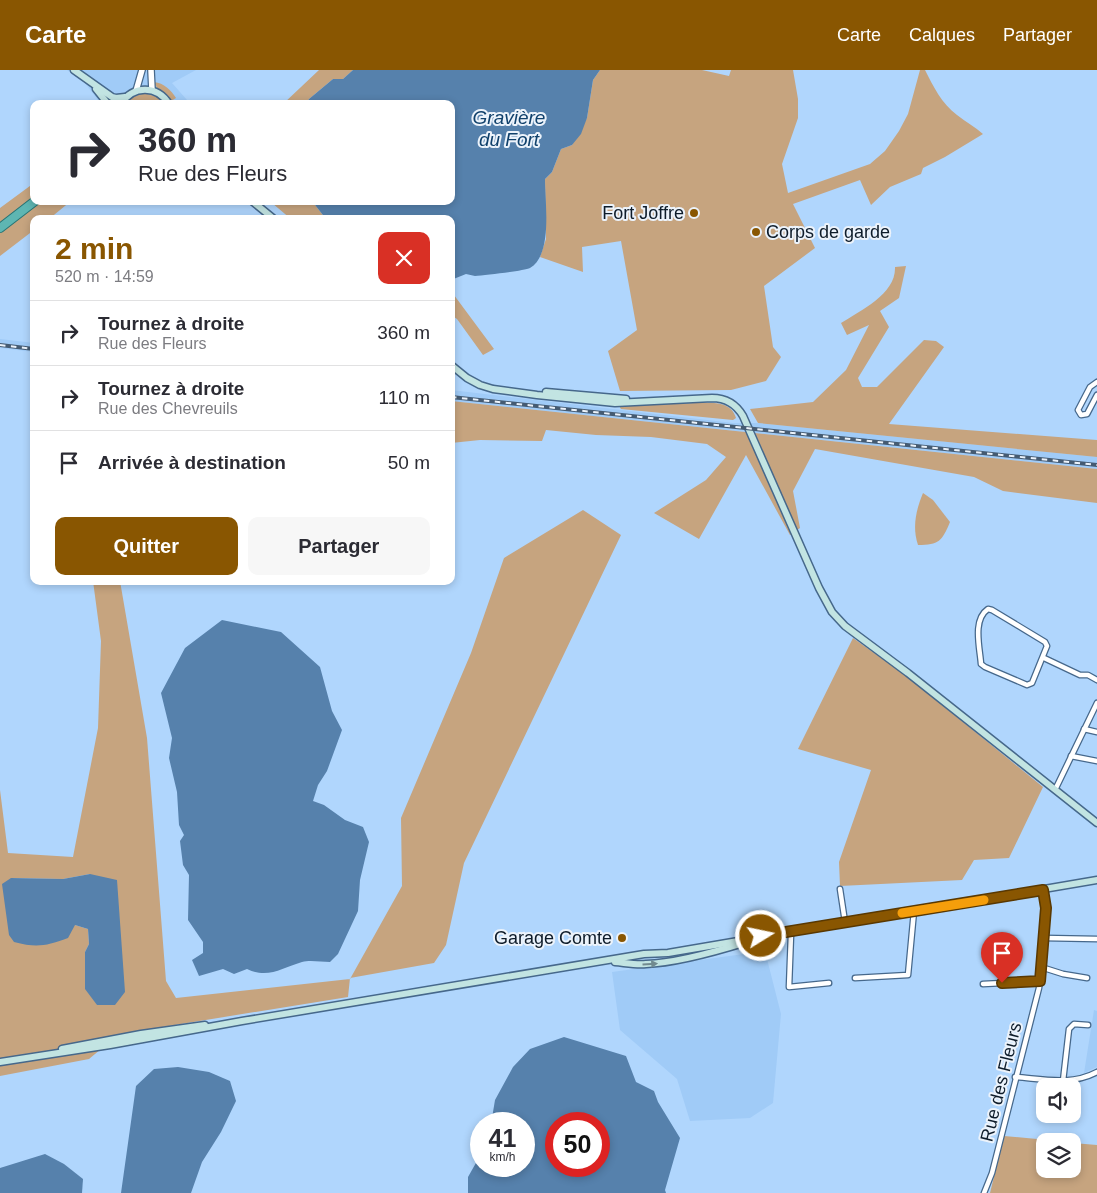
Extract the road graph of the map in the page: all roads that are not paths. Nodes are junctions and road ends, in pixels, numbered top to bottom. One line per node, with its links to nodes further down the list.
1 (74, 70): 4 (main road)
2 (142, 70): 6 (street)
3 (150, 70): 5 (street)
4 (90, 83): 7 (main road); 8 (main road)
5 (152, 90): 6 (main road); 10 (main road)
6 (136, 91): 7 (main road)
7 (125, 97): 9 (main road)
8 (105, 100)
9 (123, 100)
10 (166, 100)
11 (30, 203): 14 (highway)
12 (257, 205): 13 (main road)
13 (269, 215)
14 (0, 226)
15 (455, 368): 25 (main road)
16 (1097, 382): 17 (street)
17 (1097, 395)
18 (1044, 658): 18 (street); 19 (street)
19 (1097, 680)
20 (1097, 703): 21 (street)
21 (1084, 729): 22 (street); 23 (street)
22 (1097, 732)
23 (1071, 756): 24 (street); 25 (street)
24 (1097, 761)
25 (1055, 790): 26 (main road)
26 (1097, 824)
27 (1097, 880): 29 (main road)
28 (840, 889): 31 (street)
29 (1043, 890): 30 (main road); 33 (street, Rue des Fleurs)
30 (914, 911): 31 (main road); 42 (street)
31 (845, 922): 32 (main road)
32 (789, 931): 35 (main road); 45 (street)
33 (1044, 938): 34 (street); 41 (street, Rue des Fleurs)
34 (1097, 940)
35 (722, 946): 36 (main road); 38 (main road)
36 (687, 949): 37 (main road); 38 (main road)
37 (672, 952): 39 (main road); 40 (main road)
38 (689, 957): 39 (main road)
39 (674, 960): 40 (main road, one-way to 39)
40 (602, 962): 48 (main road)
41 (1041, 967): 43 (street); 44 (street, Rue des Fleurs)
42 (855, 978)
43 (1087, 978)
44 (1040, 981): 46 (street); 50 (street, Rue des Fleurs)
45 (829, 983)
46 (983, 984)
47 (1088, 1025): 51 (street)
48 (0, 1062)
49 (1097, 1072): 52 (street)
50 (1015, 1077): 53 (street); 54 (street, Rue des Fleurs)
51 (1063, 1078)
52 (1081, 1078)
53 (1036, 1079)
54 (985, 1192)

